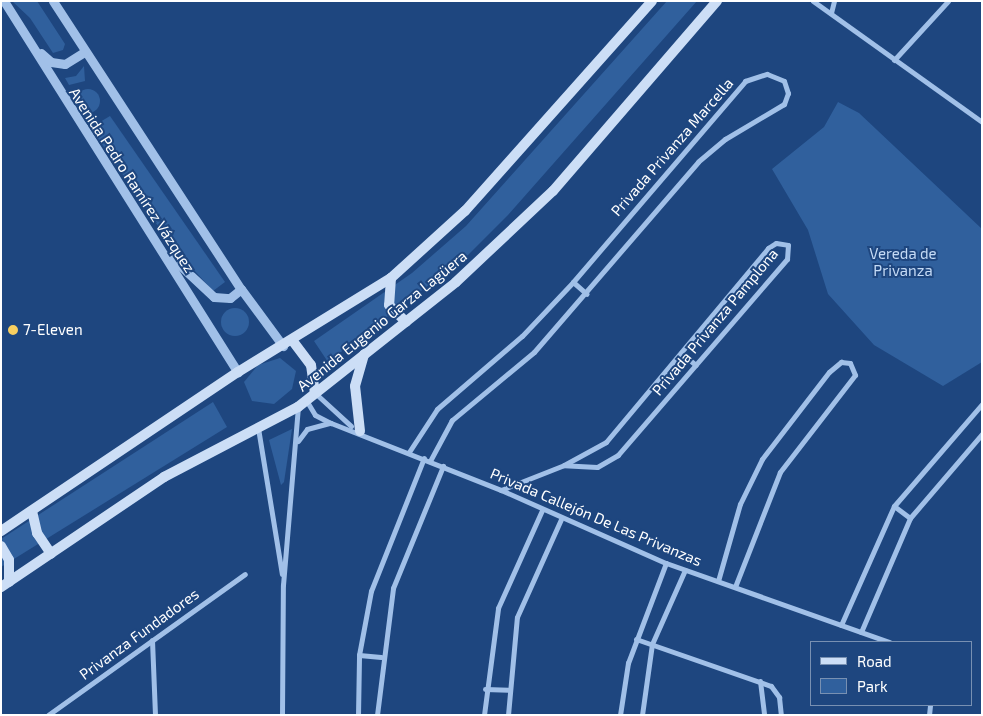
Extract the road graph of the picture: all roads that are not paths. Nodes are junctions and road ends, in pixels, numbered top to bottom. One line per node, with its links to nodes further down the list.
1 (4, 1): 9 (street, Avenida Pedro Ramírez Vázquez)
2 (53, 1): 10 (street, Avenida Pedro Ramírez Vázquez)
3 (652, 1): 14 (main road, Avenida Eugenio Garza Lagüera)
4 (717, 1): 18 (main road, Avenida Eugenio Garza Lagüera)
5 (813, 1): 8 (street)
6 (834, 1): 8 (street)
7 (948, 1): 11 (street)
8 (831, 13): 11 (street)
9 (32, 44): 10 (street); 13 (street, Avenida Pedro Ramírez Vázquez)
10 (84, 52): 16 (street, Avenida Pedro Ramírez Vázquez)
11 (894, 60): 12 (street)
12 (982, 122)
13 (161, 247): 16 (street); 23 (street, Avenida Pedro Ramírez Vázquez)
14 (392, 278): 18 (main road); 19 (main road, Avenida Eugenio Garza Lagüera)
15 (573, 282): 17 (street); 17 (street, Privada Privanza Marcella); 32 (street, Privada Privanza Marcella)
16 (241, 289): 19 (street, Avenida Pedro Ramírez Vázquez)
17 (587, 294): 33 (street, Privada Privanza Marcella)
18 (406, 322): 21 (main road, Avenida Eugenio Garza Lagüera)
19 (288, 343): 23 (main road, Avenida Eugenio Garza Lagüera); 24 (main road)
20 (681, 353): 22 (street); 22 (street, Privada Privanza Pamplona); 34 (street, Privada Privanza Pamplona)
21 (365, 354): 24 (main road, Avenida Eugenio Garza Lagüera); 29 (main road)
22 (696, 365): 34 (street, Privada Privanza Pamplona)
23 (238, 372): 39 (main road, Avenida Eugenio Garza Lagüera)
24 (316, 393): 25 (main road, Avenida Eugenio Garza Lagüera); 29 (street, Privada Callejón De Las Privanzas)
25 (302, 404): 27 (street, Privada Callejón De Las Privanzas); 28 (main road, Avenida Eugenio Garza Lagüera); 31 (street)
26 (982, 404): 37 (street)
27 (330, 422): 29 (street, Privada Callejón De Las Privanzas); 31 (street)
28 (258, 428): 44 (main road, Avenida Eugenio Garza Lagüera); 50 (street)
29 (357, 430): 32 (street, Privada Callejón De Las Privanzas)
30 (982, 434): 40 (street)
31 (298, 442): 50 (street)
32 (409, 452): 33 (street, Privada Callejón De Las Privanzas)
33 (427, 459): 35 (street, Privada Callejón De Las Privanzas); 58 (street, Privada Privanza Marcella)
34 (564, 465): 36 (street, Privada Privanza Pamplona)
35 (443, 466): 36 (street, Privada Callejón De Las Privanzas); 59 (street)
36 (501, 490): 38 (street, Privada Callejón De Las Privanzas)
37 (894, 506): 40 (street); 52 (street)
38 (542, 510): 41 (street, Privada Callejón De Las Privanzas); 61 (street)
39 (32, 511): 42 (main road, Avenida Eugenio Garza Lagüera); 44 (main road)
40 (910, 518): 53 (street)
41 (561, 519): 45 (street, Privada Callejón De Las Privanzas); 62 (street)
42 (1, 531)
43 (1, 546): 49 (main road)
44 (51, 554): 49 (main road, Avenida Eugenio Garza Lagüera)
45 (666, 563): 46 (street, Privada Callejón De Las Privanzas); 54 (street)
46 (685, 570): 48 (street, Privada Callejón De Las Privanzas); 57 (street)
47 (244, 574): 55 (street, Privanza Fundadores)
48 (718, 581): 51 (street, Privada Callejón De Las Privanzas); 51 (street)
49 (5, 584)
50 (283, 585): 65 (street)
51 (735, 587): 52 (street, Privada Callejón De Las Privanzas)
52 (841, 625): 53 (street, Privada Callejón De Las Privanzas)
53 (861, 632): 56 (street, Privada Callejón De Las Privanzas)
54 (636, 639): 57 (street); 70 (street)
55 (152, 640): 63 (street, Privanza Fundadores); 64 (street)
56 (886, 641)
57 (652, 644): 60 (street); 71 (street)
58 (359, 655): 59 (street); 66 (street, Privada Privanza Marcella)
59 (381, 658): 67 (street)
60 (760, 681): 72 (street); 73 (street)
61 (485, 689): 62 (street); 68 (street)
62 (508, 690): 69 (street)
63 (48, 715)
64 (155, 715)
65 (282, 715)
66 (358, 715)
67 (377, 715)
68 (484, 715)
69 (508, 715)
70 (620, 715)
71 (642, 715)
72 (764, 715)
73 (782, 715)

